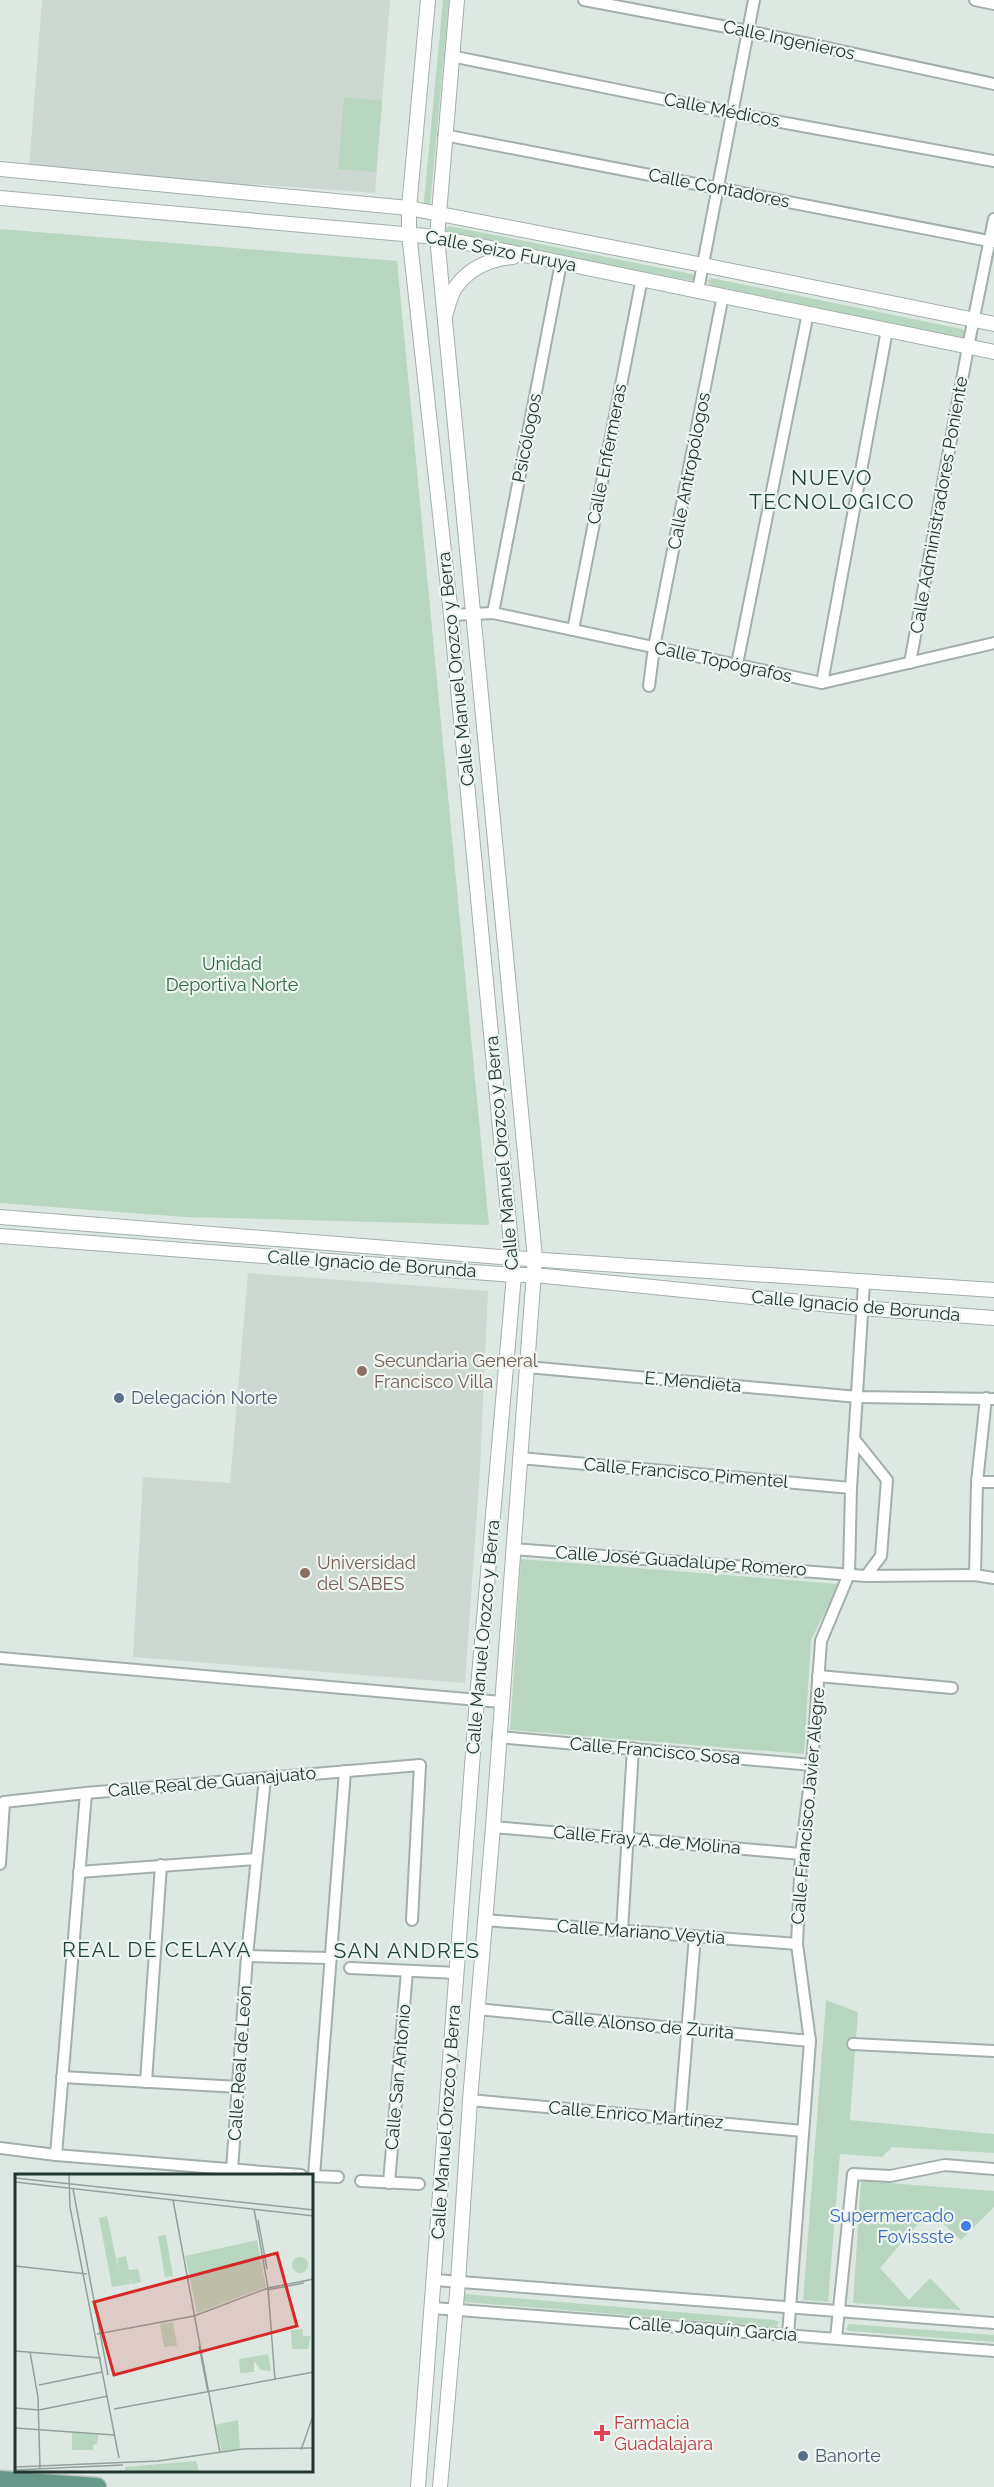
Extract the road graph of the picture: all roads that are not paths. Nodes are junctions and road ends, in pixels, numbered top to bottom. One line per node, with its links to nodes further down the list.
1 (428, 0): 16 (street, Calle Manuel Orozco y Berra)
2 (457, 0): 8 (street, Calle Manuel Orozco y Berra)
3 (584, 0): 7 (street, Calle Ingenieros)
4 (754, 0): 7 (street)
5 (975, 0): 6 (street)
6 (994, 4)
7 (748, 31): 9 (street, Calle Ingenieros); 10 (street)
8 (452, 56): 10 (street, Calle Médicos); 11 (street, Calle Manuel Orozco y Berra)
9 (994, 84)
10 (731, 113): 12 (street, Calle Médicos); 14 (street)
11 (444, 135): 14 (street, Calle Contadores); 17 (street, Calle Manuel Orozco y Berra)
12 (994, 161)
13 (0, 169): 16 (street, Calle Seizo Furuya)
14 (717, 187): 21 (street, Calle Contadores); 24 (street)
15 (0, 198): 19 (street, Calle Seizo Furuya)
16 (409, 208): 17 (street, Calle Seizo Furuya); 19 (street, Calle Manuel Orozco y Berra)
17 (437, 213): 20 (street, Calle Manuel Orozco y Berra); 24 (street, Calle Seizo Furuya)
18 (994, 219): 21 (street, Calle Administradores Poniente)
19 (409, 233): 20 (street, Calle Seizo Furuya); 37 (street, Calle Manuel Orozco y Berra)
20 (436, 237): 22 (street, Calle Seizo Furuya); 30 (street, Calle Manuel Orozco y Berra)
21 (992, 242): 29 (street, Calle Administradores Poniente)
22 (530, 256): 23 (street, Calle Seizo Furuya); 30 (street)
23 (561, 263): 25 (street, Calle Seizo Furuya); 35 (street, Psicólogos)
24 (703, 265): 26 (street); 29 (street, Calle Seizo Furuya)
25 (642, 278): 26 (street, Calle Seizo Furuya); 38 (street, Calle Enfermeras)
26 (698, 290): 27 (street, Calle Seizo Furuya)
27 (723, 295): 28 (street, Calle Seizo Furuya); 40 (street, Calle Antropólogos)
28 (808, 313): 32 (street, Calle Seizo Furuya); 41 (street)
29 (974, 320): 31 (street, Calle Seizo Furuya); 33 (street, Calle Administradores Poniente)
30 (443, 321): 36 (street, Calle Manuel Orozco y Berra)
31 (994, 324)
32 (887, 330): 33 (street, Calle Seizo Furuya); 43 (street)
33 (968, 346): 34 (street, Calle Seizo Furuya); 42 (street, Calle Administradores Poniente)
34 (994, 352)
35 (492, 613): 36 (street, Calle Topógrafos); 38 (street, Calle Topógrafos)
36 (474, 614): 37 (street, Calle Topógrafos); 48 (street, Calle Manuel Orozco y Berra)
37 (451, 615): 47 (street, Calle Manuel Orozco y Berra)
38 (573, 630): 40 (street, Calle Topógrafos)
39 (994, 643): 42 (street, Calle Topógrafos)
40 (654, 647): 41 (street, Calle Topógrafos); 44 (street, Calle Antropólogos)
41 (737, 663): 43 (street, Calle Topógrafos)
42 (910, 663): 43 (street, Calle Topógrafos)
43 (822, 683)
44 (649, 686)
45 (0, 1217): 47 (street, Calle Ignacio de Borunda)
46 (0, 1236): 49 (street, Calle Ignacio de Borunda)
47 (513, 1258): 48 (street, Calle Ignacio de Borunda); 49 (street, Calle Manuel Orozco y Berra)
48 (535, 1258): 50 (street, Calle Manuel Orozco y Berra); 51 (street, Calle Ignacio de Borunda)
49 (514, 1275): 50 (street, Calle Ignacio de Borunda); 71 (street, Calle Manuel Orozco y Berra)
50 (535, 1275): 53 (street, Calle Ignacio de Borunda); 55 (street, Calle Manuel Orozco y Berra)
51 (864, 1283): 52 (street, Calle Ignacio de Borunda); 53 (street, Calle Francisco Javier Alegre)
52 (994, 1290)
53 (861, 1308): 54 (street, Calle Ignacio de Borunda); 56 (street, Calle Francisco Javier Alegre)
54 (994, 1318)
55 (527, 1367): 56 (street, E. Mendieta); 59 (street, Calle Manuel Orozco y Berra)
56 (858, 1397): 57 (street, E. Mendieta); 58 (street, Calle Francisco Javier Alegre)
57 (990, 1398): 60 (street)
58 (855, 1440): 62 (street, Calle Francisco Javier Alegre); 66 (street)
59 (520, 1458): 62 (street, Calle Francisco Pimentel); 63 (street, Calle Manuel Orozco y Berra)
60 (978, 1482): 61 (street); 65 (street)
61 (994, 1482)
62 (851, 1488): 64 (street, Calle Francisco Javier Alegre)
63 (513, 1549): 64 (street, Calle José Guadalupe Romero); 72 (street, Calle Manuel Orozco y Berra)
64 (849, 1574): 66 (street, Calle José Guadalupe Romero); 69 (street, Calle Francisco Javier Alegre)
65 (975, 1575): 66 (street, Calle José Guadalupe Romero); 67 (street, Calle José Guadalupe Romero)
66 (866, 1576)
67 (994, 1578)
68 (0, 1658): 71 (street)
69 (818, 1676): 70 (street); 75 (street, Calle Francisco Javier Alegre)
70 (952, 1688)
71 (477, 1699): 72 (street); 95 (street, Calle Manuel Orozco y Berra)
72 (501, 1702): 73 (street, Calle Manuel Orozco y Berra)
73 (498, 1737): 74 (street, Calle Francisco Sosa); 79 (street, Calle Manuel Orozco y Berra)
74 (633, 1748): 75 (street, Calle Francisco Sosa); 80 (street)
75 (812, 1765): 81 (street, Calle Francisco Javier Alegre)
76 (345, 1771): 77 (street, Calle Real de Guanajuato); 86 (street, Calle Real de Guanajuato); 92 (street)
77 (265, 1778): 78 (street, Calle Real de Guanajuato); 82 (street, Calle Real de León)
78 (86, 1793): 83 (street, Calle Real de Guanajuato); 85 (street)
79 (493, 1827): 80 (street, Calle Fray A. de Molina); 87 (street, Calle Manuel Orozco y Berra)
80 (627, 1839): 81 (street, Calle Fray A. de Molina); 88 (street)
81 (801, 1854): 90 (street, Calle Francisco Javier Alegre)
82 (256, 1859): 84 (street); 91 (street, Calle Real de León)
83 (0, 1864)
84 (161, 1865): 85 (street); 102 (street)
85 (79, 1872): 101 (street)
86 (412, 1920)
87 (484, 1920): 88 (street, Calle Mariano Veytia); 96 (street, Calle Manuel Orozco y Berra)
88 (622, 1930): 89 (street, Calle Mariano Veytia)
89 (695, 1936): 90 (street, Calle Mariano Veytia); 97 (street)
90 (797, 1944): 98 (street, Calle Francisco Javier Alegre)
91 (248, 1956): 92 (street); 103 (street, Calle Real de León)
92 (331, 1959): 112 (street)
93 (351, 1968): 94 (street)
94 (407, 1971): 95 (street); 116 (street, Calle San Antonio)
95 (457, 1973): 118 (street, Calle Manuel Orozco y Berra)
96 (477, 2009): 97 (street, Calle Alonso de Zurita); 104 (street, Calle Manuel Orozco y Berra)
97 (687, 2029): 98 (street, Calle Alonso de Zurita); 105 (street)
98 (810, 2041): 106 (street, Calle Francisco Javier Alegre)
99 (853, 2044): 100 (street)
100 (994, 2051)
101 (62, 2078): 102 (street); 108 (street)
102 (146, 2082): 103 (street)
103 (239, 2087): 110 (street, Calle Real de León)
104 (470, 2100): 105 (street, Calle Enrico Martínez); 119 (street, Calle Manuel Orozco y Berra)
105 (680, 2120): 106 (street, Calle Enrico Martínez)
106 (803, 2131): 121 (street, Calle Francisco Javier Alegre)
107 (0, 2148): 108 (street)
108 (56, 2155): 110 (street)
109 (994, 2169): 123 (street)
110 (232, 2170): 111 (street)
111 (288, 2174)
112 (313, 2174)
113 (314, 2176): 114 (street)
114 (338, 2177)
115 (361, 2181): 116 (street)
116 (389, 2183): 117 (street)
117 (419, 2184)
118 (435, 2280): 119 (street, Calle Joaquín García); 120 (street, Calle Manuel Orozco y Berra)
119 (458, 2282): 121 (street, Calle Joaquín García); 122 (street, Calle Manuel Orozco y Berra)
120 (432, 2308): 122 (street, Calle Joaquín García); 130 (street, Calle Manuel Orozco y Berra)
121 (790, 2308): 123 (street, Calle Joaquín García); 125 (street, Calle Francisco Javier Alegre)
122 (456, 2309): 125 (street, Calle Joaquín García); 131 (street, Calle Manuel Orozco y Berra)
123 (837, 2311): 124 (street, Calle Joaquín García); 126 (street)
124 (994, 2324)
125 (788, 2335): 126 (street, Calle Joaquín García)
126 (836, 2338): 127 (street, Calle Joaquín García)
127 (994, 2351)
128 (0, 2480): 129 (main road)
129 (97, 2487)
130 (418, 2487)
131 (440, 2487)

